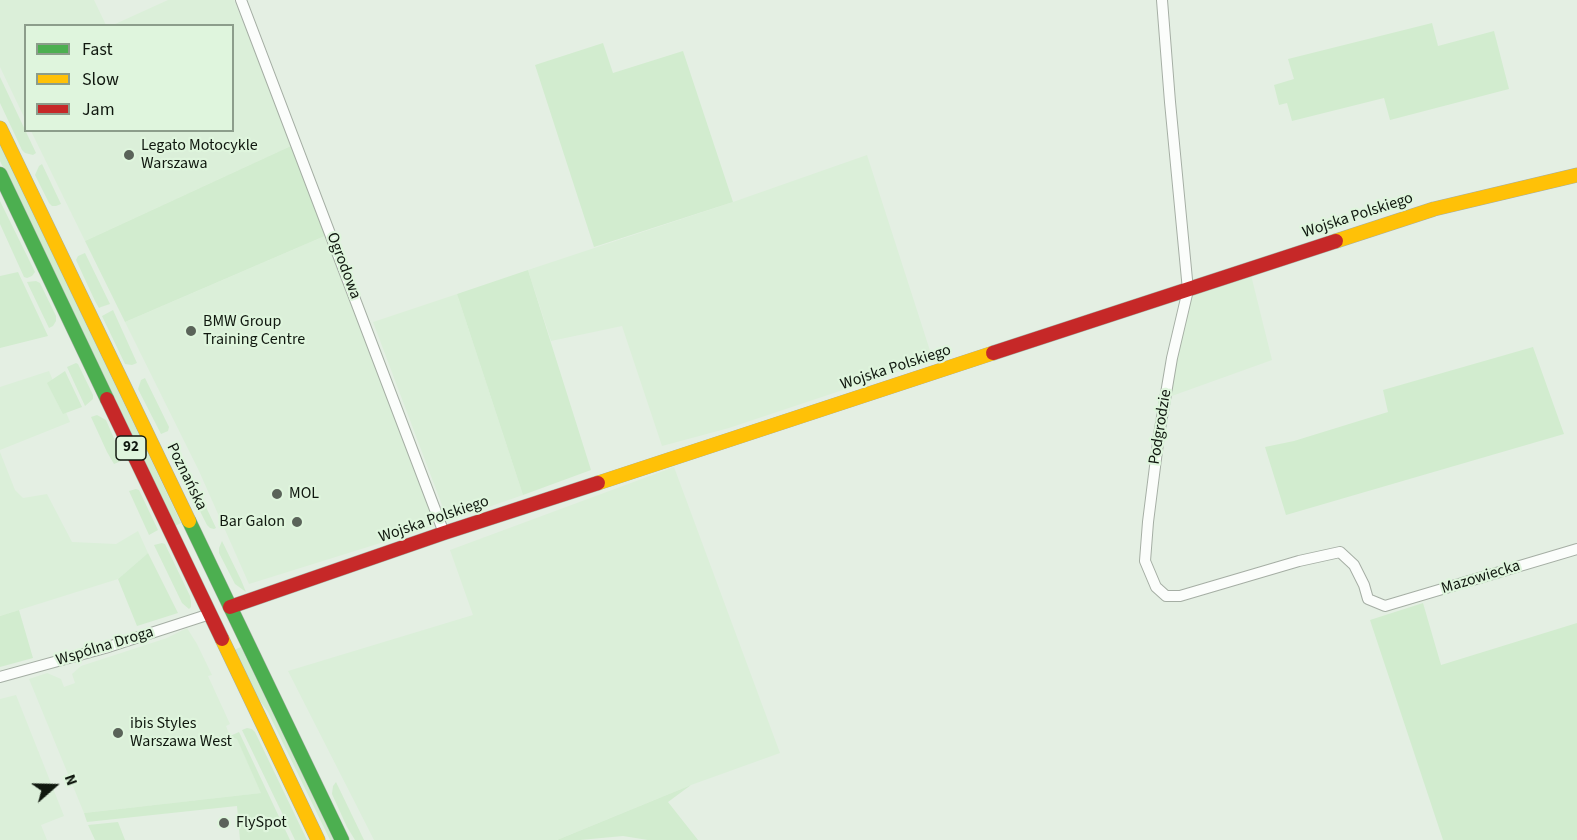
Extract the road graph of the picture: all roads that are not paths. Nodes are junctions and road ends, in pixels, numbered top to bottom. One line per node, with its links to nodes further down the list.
1 (241, 0): 7 (street, Ogrodowa)
2 (1162, 0): 6 (street, Podgrodzie)
3 (0, 128): 10 (main road, Poznańska / 92)
4 (0, 174): 11 (main road, 92)
5 (1577, 175): 6 (main road, Wojska Polskiego)
6 (1188, 290): 7 (main road, Wojska Polskiego); 9 (street, Podgrodzie)
7 (444, 533): 10 (main road, Wojska Polskiego)
8 (1577, 549): 9 (street, Mazowiecka)
9 (1385, 606)
10 (230, 607): 14 (main road, Poznańska / 92)
11 (210, 614): 12 (street, Wspólna Droga); 13 (main road, 92)
12 (0, 677)
13 (318, 840)
14 (342, 840)

